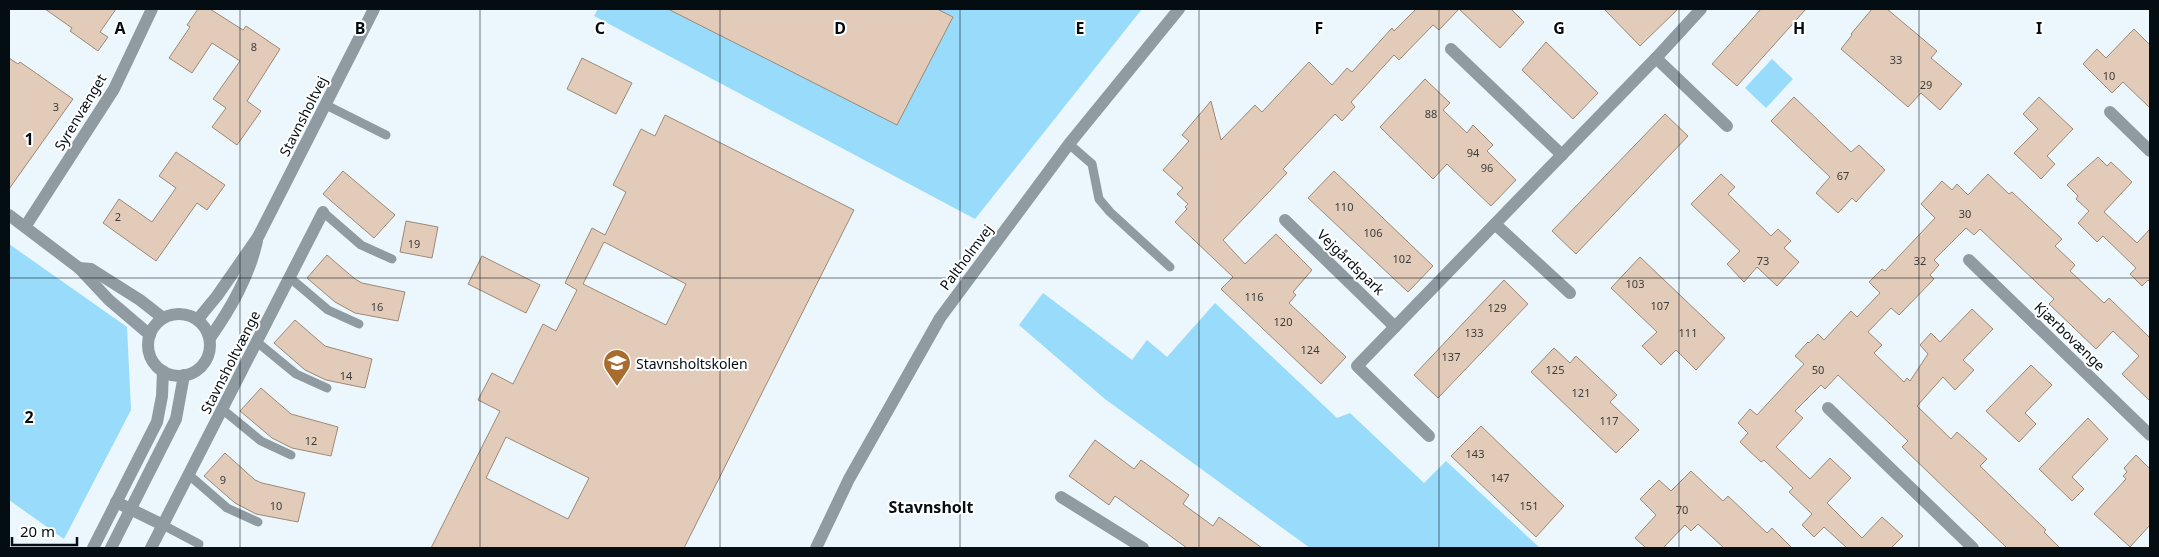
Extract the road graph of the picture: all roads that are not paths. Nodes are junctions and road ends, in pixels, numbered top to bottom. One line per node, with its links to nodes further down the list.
1 (152, 9): 18 (street, Syrenvænget)
2 (374, 9): 7 (street, Stavnsholtvej)
3 (1179, 9): 11 (street, Paltholmvej)
4 (1701, 9): 6 (street)
5 (1451, 49): 13 (street)
6 (1656, 58): 9 (street); 13 (street)
7 (326, 105): 10 (lane); 19 (street, Stavnsholtvej)
8 (2110, 112): 12 (street)
9 (1727, 126)
10 (386, 134)
11 (1069, 144): 22 (lane); 51 (street, Paltholmvej)
12 (2150, 151)
13 (1562, 155): 17 (street)
14 (323, 212): 20 (lane); 24 (street, Stavnsholtvænge)
15 (9, 215): 18 (street)
16 (1285, 220): 29 (street, Vejgårdspark)
17 (1495, 224): 25 (street); 29 (street)
18 (25, 227): 23 (street)
19 (258, 236): 27 (street, Stavnsholtvej); 31 (street, Stavnsholtvej)
20 (392, 259)
21 (1969, 260): 38 (street, Kjærbovænge)
22 (1170, 267)
23 (79, 268): 26 (street); 30 (street)
24 (289, 277): 28 (lane); 32 (street, Stavnsholtvænge)
25 (1570, 293)
26 (163, 318): 27 (street); 30 (street)
27 (198, 320): 31 (street)
28 (358, 324)
29 (1395, 327): 39 (street)
30 (150, 335): 33 (street)
31 (210, 338): 34 (street)
32 (258, 342): 35 (lane); 37 (street, Stavnsholtvænge)
33 (163, 371): 34 (street); 43 (street)
34 (184, 375): 44 (street)
35 (327, 388)
36 (1828, 408): 53 (street)
37 (222, 409): 40 (lane); 41 (street, Stavnsholtvænge)
38 (2150, 435)
39 (1429, 436)
40 (291, 455)
41 (189, 475): 45 (lane); 46 (street, Stavnsholtvænge)
42 (1060, 497): 52 (street)
43 (116, 502): 44 (street); 48 (street)
44 (131, 510): 46 (street); 49 (street)
45 (258, 522)
46 (163, 525): 47 (lane); 50 (street, Stavnsholtvænge)
47 (199, 544)
48 (93, 548)
49 (111, 548)
50 (151, 548)
51 (816, 548)
52 (1143, 548)
53 (1973, 548)

